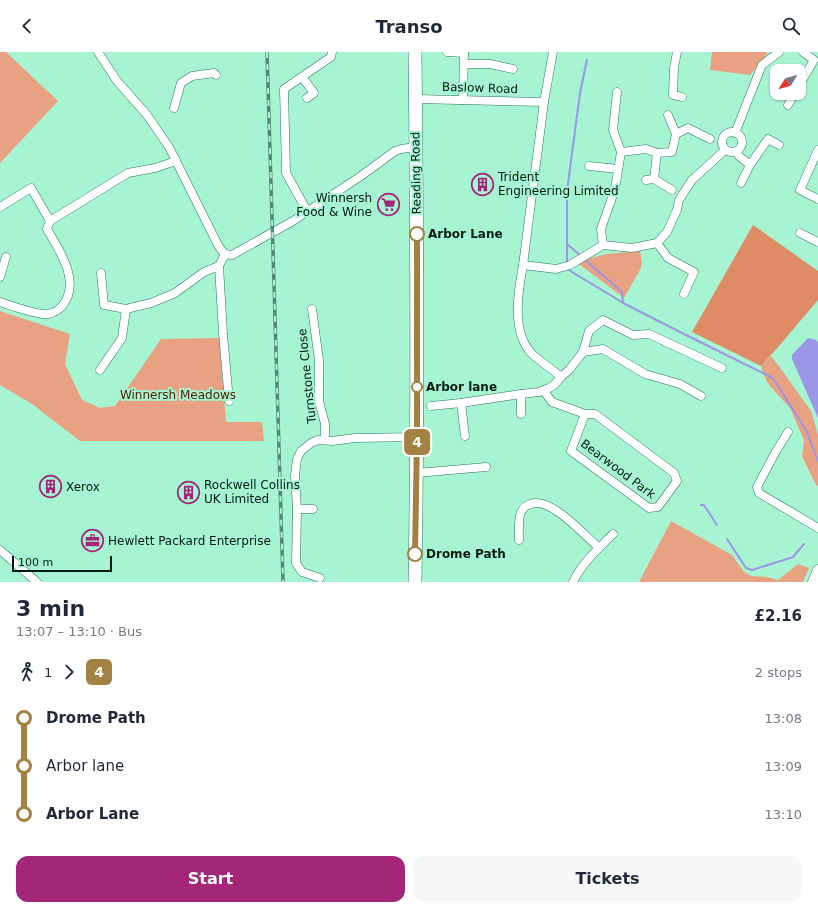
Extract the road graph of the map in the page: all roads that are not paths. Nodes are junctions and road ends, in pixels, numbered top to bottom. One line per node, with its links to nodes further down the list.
1 (98, 52): 38 (street)
2 (332, 52): 15 (street)
3 (415, 52): 20 (main road, Reading Road)
4 (447, 52): 5 (street)
5 (464, 52): 11 (street)
6 (553, 52): 23 (street)
7 (677, 52): 18 (street)
8 (779, 52): 28 (street)
9 (803, 52): 10 (street)
10 (816, 61): 14 (street)
11 (464, 64): 12 (street); 21 (street)
12 (513, 69)
13 (216, 75): 26 (street)
14 (806, 76)
15 (302, 77): 17 (street); 46 (street)
16 (617, 92): 36 (street)
17 (313, 93)
18 (673, 95): 19 (street); 24 (street)
19 (682, 97)
20 (416, 99): 21 (street, Baslow Road); 32 (main road, Reading Road)
21 (463, 100): 23 (street, Baslow Road)
22 (791, 100): 25 (street)
23 (544, 102): 54 (street)
24 (668, 103)
25 (788, 105)
26 (174, 108)
27 (668, 115): 29 (street)
28 (735, 133): 33 (street); 35 (street)
29 (676, 134): 30 (street); 37 (street)
30 (710, 138)
31 (779, 146): 39 (street)
32 (416, 147): 46 (street); 76 (main road, Reading Road)
33 (725, 150): 35 (street); 50 (street)
34 (818, 150): 44 (street)
35 (736, 151): 39 (street)
36 (621, 152): 37 (street); 41 (street)
37 (657, 153): 43 (street)
38 (176, 161): 47 (street); 52 (street)
39 (750, 165): 42 (street)
40 (589, 166): 41 (street)
41 (618, 169): 51 (street)
42 (741, 183)
43 (672, 190)
44 (818, 199)
45 (0, 207): 47 (street)
46 (307, 211): 52 (street)
47 (50, 221): 59 (street)
48 (800, 233): 49 (street)
49 (818, 242)
50 (657, 243): 51 (street); 58 (street)
51 (603, 246): 54 (street)
52 (225, 254): 55 (street)
53 (6, 257): 57 (street)
54 (523, 265): 65 (street)
55 (219, 266): 60 (street); 69 (street)
56 (101, 273): 60 (street)
57 (0, 277)
58 (684, 294)
59 (0, 302)
60 (126, 309): 64 (street)
61 (312, 309): 77 (street, Turnstone Close)
62 (583, 352): 63 (street); 65 (street); 68 (street)
63 (722, 368)
64 (100, 370)
65 (561, 377): 66 (street)
66 (544, 391): 67 (street); 73 (street, Bearwood Park)
67 (521, 394): 70 (street); 72 (street)
68 (701, 396)
69 (229, 401)
70 (461, 404): 71 (street); 75 (street)
71 (432, 406)
72 (521, 414)
73 (585, 414): 73 (street, Bearwood Park)
74 (788, 432): 82 (street)
75 (465, 436)
76 (417, 437): 77 (street); 79 (main road, Reading Road)
77 (325, 440): 80 (street)
78 (486, 467): 79 (street)
79 (416, 473): 90 (main road, Reading Road)
80 (297, 509): 81 (street); 88 (street)
81 (313, 510)
82 (818, 528)
83 (613, 534): 85 (street)
84 (519, 540): 85 (street)
85 (599, 548): 91 (street)
86 (0, 550): 89 (street)
87 (818, 570): 92 (street)
88 (320, 578)
89 (37, 582)
90 (415, 582)
91 (573, 582)
92 (813, 582)

